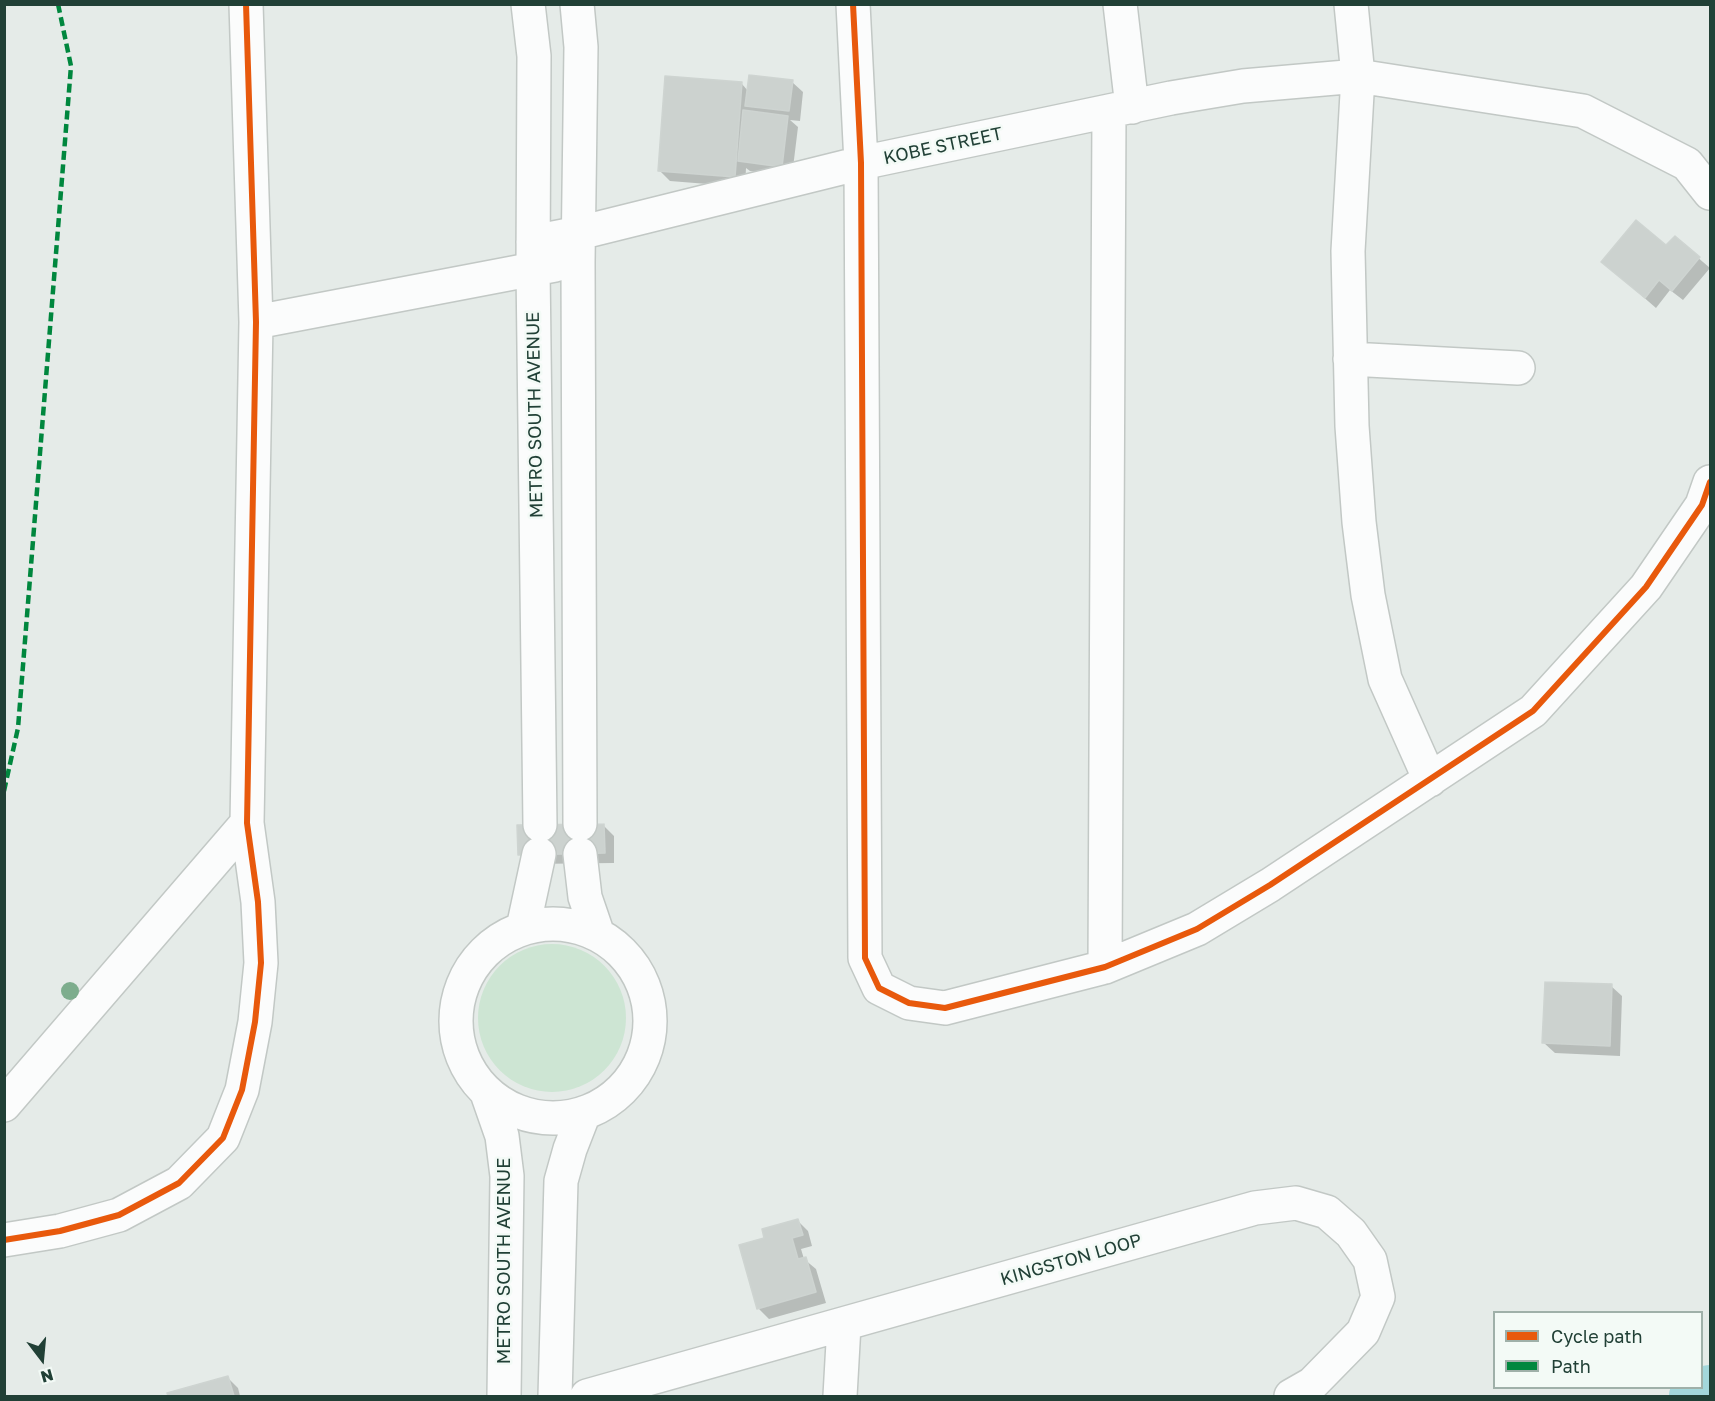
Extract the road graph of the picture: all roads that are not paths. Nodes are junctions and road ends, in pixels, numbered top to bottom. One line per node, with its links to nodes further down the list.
1 (246, 4): 13 (street)
2 (528, 4): 12 (street, METRO SOUTH AVENUE)
3 (577, 4): 11 (street)
4 (853, 4): 9 (street)
5 (1120, 4): 8 (street)
6 (1351, 4): 7 (street)
7 (1358, 76): 8 (street, KOBE STREET); 10 (street, KOBE STREET); 14 (street)
8 (1121, 109): 9 (street, KOBE STREET); 21 (street)
9 (861, 163): 11 (street, KOBE STREET); 21 (street)
10 (1710, 193)
11 (579, 247): 12 (street, KOBE STREET); 20 (street)
12 (533, 255): 13 (street, KOBE STREET); 19 (street, METRO SOUTH AVENUE)
13 (256, 322): 18 (street)
14 (1350, 359): 15 (street); 17 (street)
15 (1518, 368)
16 (1710, 482): 17 (street)
17 (1430, 780): 21 (street)
18 (247, 823): 23 (street); 25 (street)
19 (523, 928): 20 (street); 22 (street)
20 (598, 934): 24 (street)
21 (1105, 967)
22 (487, 1093): 24 (street); 27 (street, METRO SOUTH AVENUE)
23 (4, 1105)
24 (584, 1113): 28 (street)
25 (4, 1240)
26 (844, 1325): 29 (street, KINGSTON LOOP); 30 (street); 31 (street, KINGSTON LOOP)
27 (504, 1396)
28 (555, 1396)
29 (587, 1396)
30 (840, 1396)
31 (1291, 1396)

